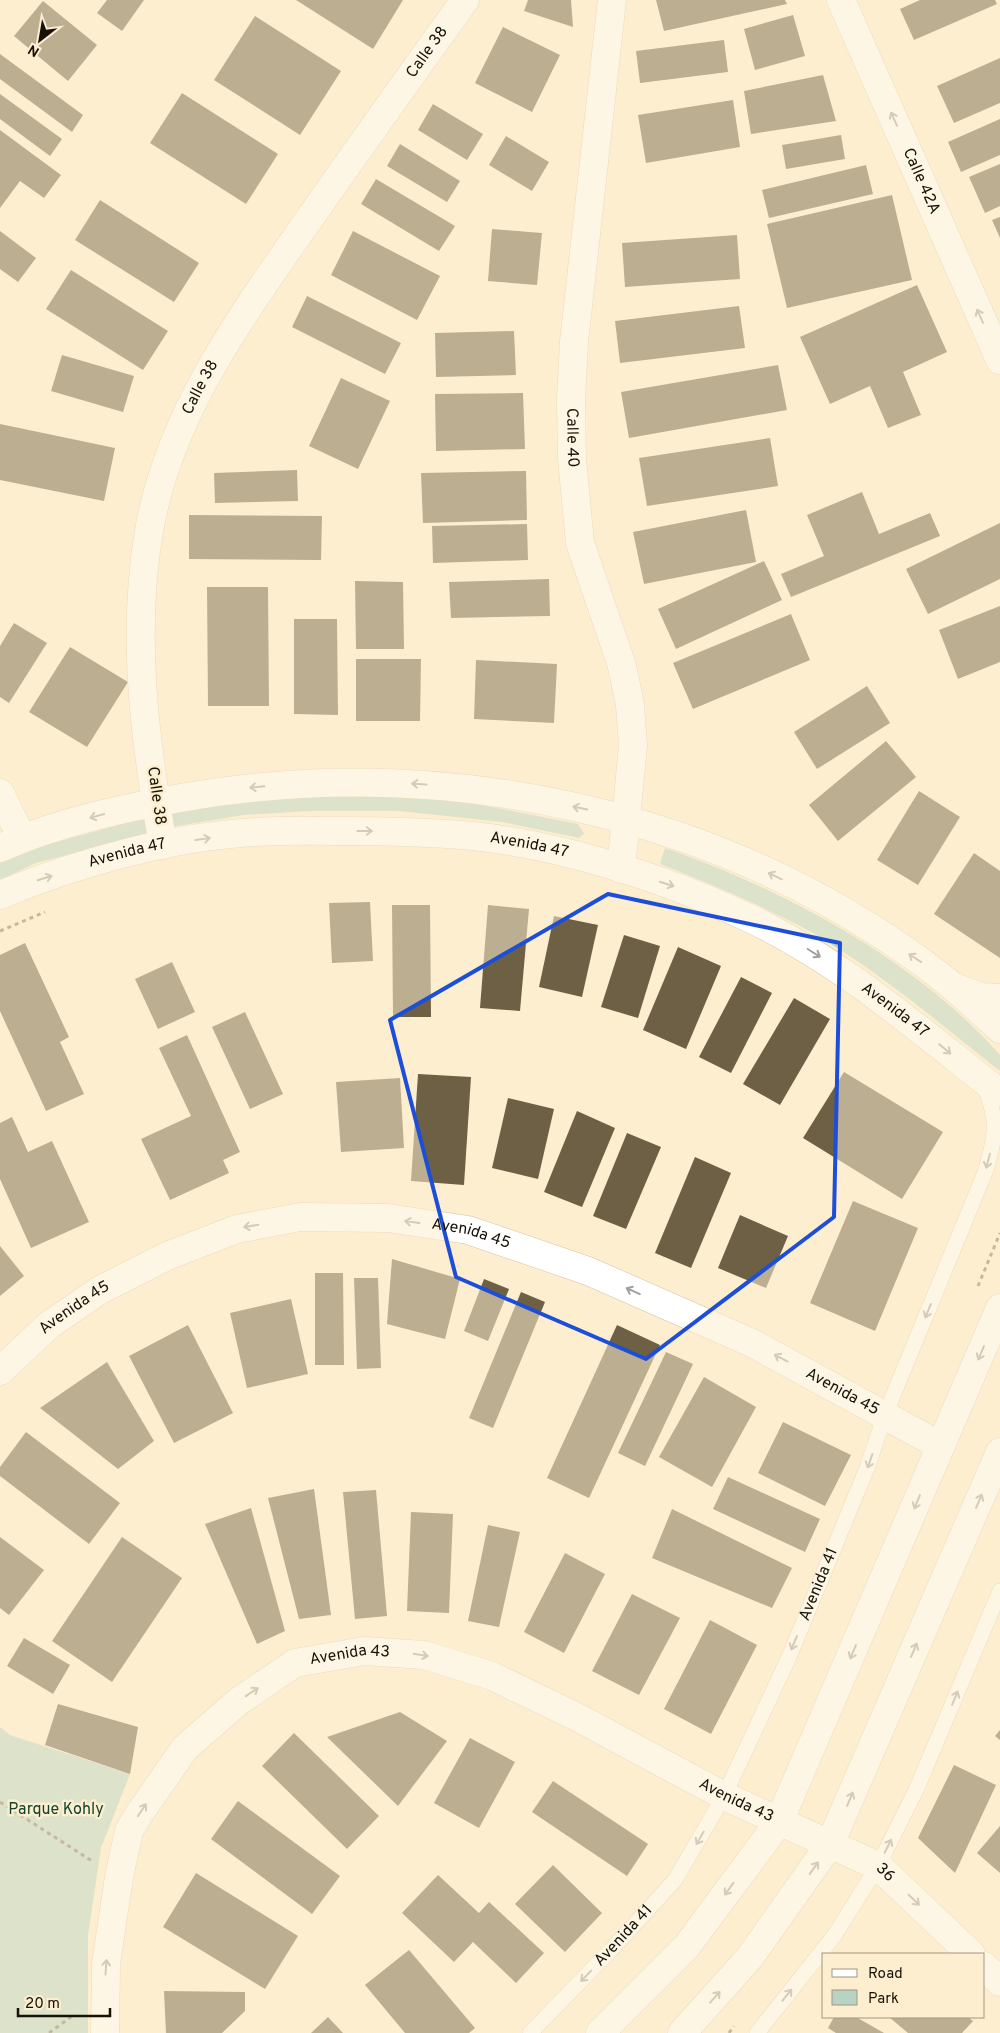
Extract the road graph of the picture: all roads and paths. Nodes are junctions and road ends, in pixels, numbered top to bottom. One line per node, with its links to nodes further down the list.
1 (465, 0): 6 (street, Calle 38)
2 (612, 0): 7 (street, Calle 40)
3 (841, 0): 4 (street, Calle 42A, one-way to 3)
4 (1000, 360)
5 (0, 793): 8 (street)
6 (156, 802): 7 (street, one-way to 6); 8 (street, one-way to 8); 9 (street, Calle 38)
7 (627, 819): 10 (street, Calle 40); 14 (street, one-way to 7)
8 (11, 843)
9 (164, 846): 10 (street, Avenida 47, one-way to 10); 11 (street, Avenida 47, one-way to 9)
10 (621, 869): 17 (street, Avenida 47, one-way to 17)
11 (0, 895)
12 (53, 908): 13 (path)
13 (0, 931)
14 (954, 987): 15 (street); 16 (street)
15 (1000, 998)
16 (1000, 1029)
17 (992, 1087): 20 (lane, Avenida 41, one-way to 20)
18 (1000, 1308): 21 (street, one-way to 21)
19 (0, 1371): 20 (street, Avenida 45, one-way to 19)
20 (885, 1415): 21 (street, Avenida 45); 24 (lane, Avenida 41, one-way to 24)
21 (941, 1446): 26 (street, one-way to 26)
22 (999, 1454): 27 (street, one-way to 22)
23 (1000, 1591): 28 (lane, one-way to 23)
24 (724, 1796): 26 (street, Avenida 43); 29 (street, Avenida 43, one-way to 24); 34 (lane, Avenida 41, one-way to 34)
25 (0, 1802): 29 (path)
26 (779, 1822): 27 (street, 36); 35 (street, one-way to 35)
27 (830, 1844): 28 (street, 36); 36 (street, one-way to 27)
28 (878, 1866): 30 (street, 36, one-way to 30); 37 (lane, one-way to 28)
29 (119, 1877): 33 (street, Avenida 43, one-way to 29)
30 (970, 1953)
31 (985, 1967): 32 (street)
32 (1000, 1982)
33 (105, 2033)
34 (530, 2033)
35 (600, 2033)
36 (682, 2033)
37 (757, 2033)

